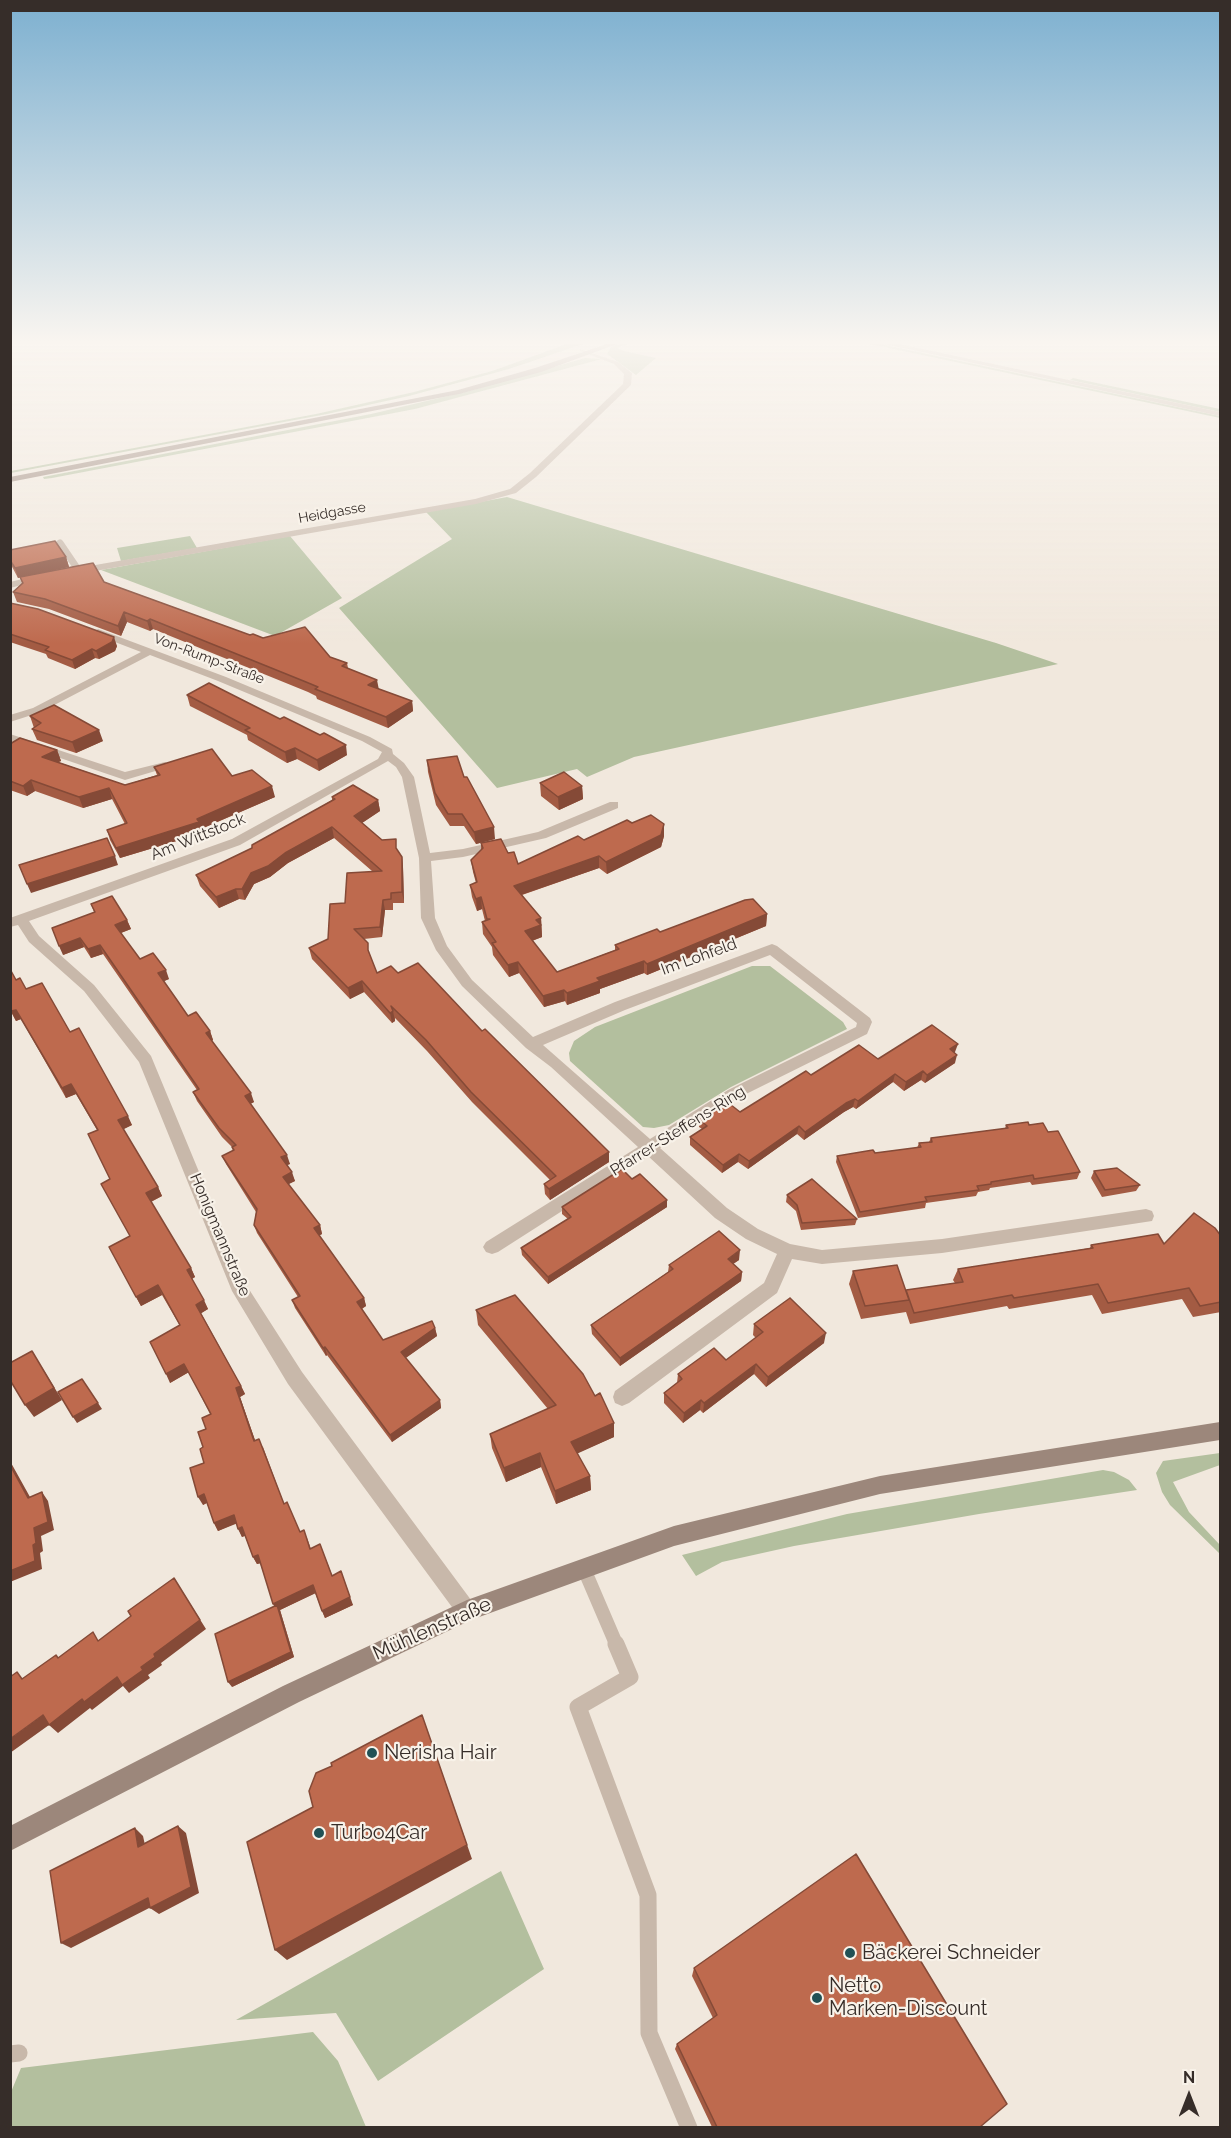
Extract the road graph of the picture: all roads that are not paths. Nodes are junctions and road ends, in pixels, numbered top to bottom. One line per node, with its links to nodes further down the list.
1 (201, 444): 3 (street)
2 (566, 444): 5 (street, Heidgasse)
3 (10, 480)
4 (60, 543): 5 (lane)
5 (79, 571): 6 (street, Heidgasse)
6 (69, 573)
7 (50, 576): 8 (street)
8 (10, 585)
9 (86, 628): 10 (street, Von-Rump-Straße)
10 (147, 652): 11 (street); 13 (street, Von-Rump-Straße)
11 (10, 719)
12 (10, 737): 14 (street)
13 (387, 756): 16 (street); 17 (street, Am Wittstock)
14 (165, 765)
15 (614, 805): 16 (street)
16 (425, 858): 19 (street)
17 (16, 921): 27 (street, Honigmannstraße)
18 (864, 1022): 19 (street, Im Lohfeld); 20 (street, Pfarrer-Steffens-Ring)
19 (531, 1044): 20 (street)
20 (648, 1149): 22 (street, Pfarrer-Steffens-Ring); 23 (street)
21 (1146, 1216): 23 (street)
22 (492, 1247)
23 (787, 1251): 24 (street)
24 (622, 1397)
25 (1221, 1431): 26 (street, Mühlenstraße)
26 (584, 1569): 27 (street, Mühlenstraße); 29 (lane)
27 (466, 1611): 28 (street, Mühlenstraße)
28 (10, 1839)
29 (689, 2127)

